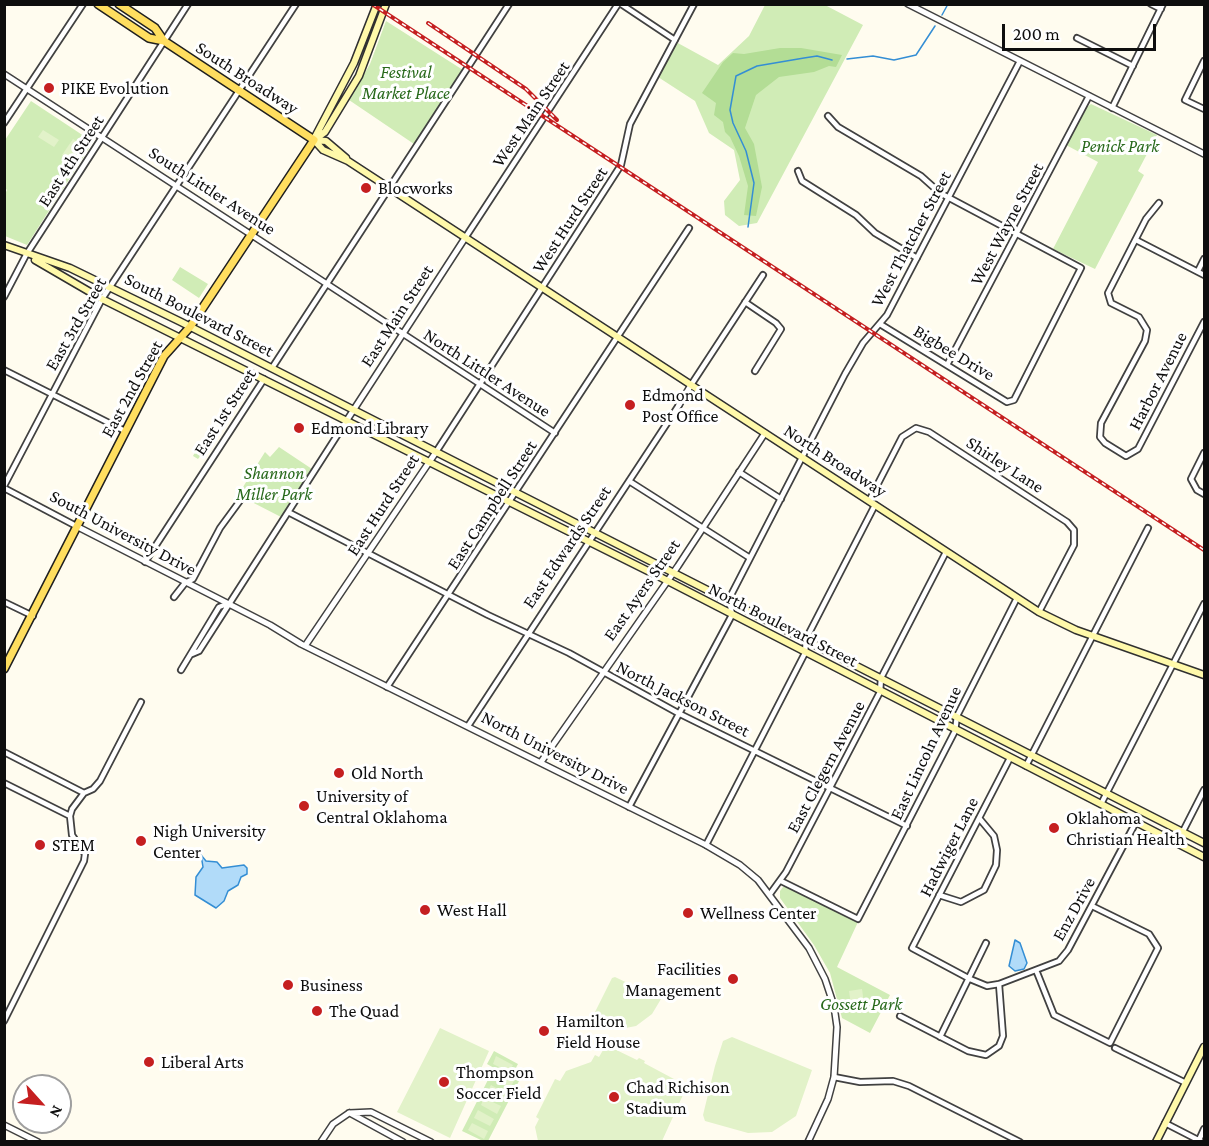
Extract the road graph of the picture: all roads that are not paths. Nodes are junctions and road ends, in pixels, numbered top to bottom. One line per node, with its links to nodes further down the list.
1 (82, 4): 21 (street)
2 (98, 4): 16 (main road, South Broadway)
3 (119, 4): 16 (main road, South Broadway)
4 (188, 4): 16 (street, East 4th Street)
5 (296, 4): 22 (street, East 3rd Street)
6 (377, 4): 29 (main road)
7 (386, 4): 29 (main road)
8 (509, 4): 33 (street, East 1st Street)
9 (620, 4): 15 (street); 39 (street, West Main Street)
10 (694, 4): 15 (street, West Hurd Street)
11 (909, 4): 17 (street)
12 (1151, 4): 13 (street)
13 (1162, 7): 19 (street)
14 (1077, 38): 19 (street)
15 (675, 40): 50 (street, West Hurd Street)
16 (164, 41): 22 (main road, South Broadway); 28 (street, East 4th Street)
17 (1020, 61): 23 (street); 34 (street, West Thatcher Street)
18 (1204, 61): 25 (street)
19 (1133, 66): 24 (street)
20 (4, 74): 21 (street, South Littler Avenue)
21 (27, 88): 27 (street); 28 (street, South Littler Avenue)
22 (239, 91): 29 (main road, South Broadway); 32 (street, East 3rd Street)
23 (1089, 96): 24 (street); 37 (street, West Wayne Street)
24 (1112, 108): 30 (street)
25 (1204, 110)
26 (828, 116): 34 (street)
27 (4, 123)
28 (102, 138): 32 (street, South Littler Avenue); 42 (street, East 4th Street)
29 (314, 140): 33 (main road, South Broadway); 38 (main road, East 2nd Street)
30 (1204, 154)
31 (798, 171): 43 (street)
32 (177, 186): 38 (street, South Littler Avenue); 49 (street, East 3rd Street)
33 (390, 188): 39 (main road, South Broadway); 48 (street, East 1st Street)
34 (949, 198): 37 (street); 43 (street, West Thatcher Street)
35 (1159, 202): 40 (street, Harbor Avenue)
36 (689, 228): 59 (street, East Campbell Street)
37 (1018, 233): 60 (street, West Wayne Street); 60 (street, Bigbee Drive)
38 (252, 235): 48 (street, South Littler Avenue); 56 (main road, East 2nd Street)
39 (465, 238): 50 (main road, North Broadway); 57 (street, East Main Street)
40 (1136, 240): 45 (street); 54 (street, Harbor Avenue)
41 (4, 245): 42 (main road, South Boulevard Street)
42 (26, 255): 49 (main road, South Boulevard Street); 51 (street, East 4th Street); 52 (main road, South Boulevard Street)
43 (917, 258): 55 (street, West Thatcher Street)
44 (1204, 259): 45 (street)
45 (1198, 271): 46 (street)
46 (1204, 275)
47 (763, 276): 53 (street)
48 (327, 284): 57 (street, South Littler Avenue); 61 (street, East 1st Street)
49 (111, 288): 52 (street, East 3rd Street); 56 (main road, South Boulevard Street)
50 (543, 288): 59 (main road, North Broadway); 65 (street, East Hurd Street)
51 (4, 297)
52 (102, 299): 58 (main road, South Boulevard Street); 67 (street, East 3rd Street)
53 (745, 302): 63 (street); 66 (street)
54 (1204, 321)
55 (880, 324): 60 (street, Bigbee Drive); 76 (street, West Thatcher Street)
56 (189, 327): 58 (main road, East 2nd Street); 61 (main road, South Boulevard Street)
57 (403, 334): 65 (street, North Littler Avenue); 69 (street, East Main Street)
58 (180, 337): 64 (main road, South Boulevard Street); 71 (main road, East 2nd Street)
59 (617, 337): 66 (main road, North Broadway); 72 (street, East Campbell Street)
60 (947, 365)
61 (272, 368): 64 (street, East 1st Street); 69 (main road, South Boulevard Street)
62 (4, 370): 67 (street)
63 (755, 371)
64 (264, 379): 70 (main road, South Boulevard Street); 96 (street, East 1st Street)
65 (480, 384): 72 (street, North Littler Avenue); 74 (street, East Hurd Street)
66 (691, 385): 68 (street, East Edwards Street); 73 (main road, North Broadway)
67 (52, 394): 71 (street); 80 (street, East 3rd Street)
68 (679, 405): 79 (street, East Edwards Street)
69 (354, 410): 70 (street, East Main Street); 74 (main road, North Boulevard Street)
70 (347, 420): 77 (main road, North Boulevard Street); 87 (street)
71 (125, 431): 88 (main road, East 2nd Street)
72 (555, 433): 81 (street, East Campbell Street)
73 (765, 433): 76 (main road, North Broadway); 78 (street, East Ayers Street)
74 (436, 452): 77 (street, East Hurd Street); 81 (main road, North Boulevard Street)
75 (1204, 453): 82 (street)
76 (803, 457): 84 (street, West Thatcher Street); 86 (main road, North Broadway)
77 (429, 463): 85 (main road, North Boulevard Street); 94 (street, East Hurd Street)
78 (739, 472): 84 (street); 90 (street, East Ayers Street)
79 (629, 481): 90 (street); 91 (street, East Edwards Street)
80 (4, 487): 88 (street, South University Drive)
81 (517, 492): 85 (street, East Campbell Street); 91 (main road, North Boulevard Street)
82 (1204, 494)
83 (242, 498): 99 (street)
84 (782, 499): 95 (street, West Thatcher Street)
85 (510, 503): 92 (main road, North Boulevard Street); 100 (street, East Campbell Street)
86 (872, 503): 93 (main road, North Broadway); 107 (street, Shirley Lane); 112 (street)
87 (288, 512): 94 (street, North Jackson Street); 105 (street)
88 (78, 527): 96 (street, South University Drive); 109 (main road, East 2nd Street)
89 (1149, 528): 111 (street)
90 (702, 529): 95 (street); 97 (street, East Ayers Street)
91 (596, 532): 92 (street, East Edwards Street); 97 (main road, North Boulevard Street)
92 (590, 544): 98 (main road, North Boulevard Street); 110 (street, East Edwards Street)
93 (946, 552): 102 (main road, North Broadway); 120 (street, East Clegern Avenue)
94 (370, 554): 100 (street, North Jackson Street); 113 (street, East Hurd Street)
95 (750, 558): 103 (street, West Thatcher Street)
96 (146, 562): 99 (street, South University Drive)
97 (674, 572): 98 (street, East Ayers Street); 103 (main road, North Boulevard Street)
98 (667, 582): 108 (main road, North Boulevard Street); 118 (street, East Ayers Street)
99 (185, 583): 101 (street); 105 (street, South University Drive)
100 (450, 594): 110 (street, North Jackson Street); 121 (street, East Campbell Street)
101 (174, 597)
102 (1017, 598): 107 (main road, North Broadway); 125 (street, East Lincoln Avenue)
103 (729, 599): 108 (street); 112 (main road, North Boulevard Street)
104 (4, 602): 109 (street)
105 (227, 604): 113 (street, North University Drive); 117 (street)
106 (1204, 604): 115 (street)
107 (1039, 612): 111 (main road, North Broadway)
108 (732, 615): 114 (main road, North Boulevard Street); 124 (street)
109 (33, 616): 116 (main road, East 2nd Street)
110 (527, 634): 118 (street, North Jackson Street); 126 (street, East Edwards Street)
111 (1093, 636): 115 (main road, North Broadway); 131 (street)
112 (806, 639): 114 (street); 120 (main road, North Boulevard Street)
113 (305, 646): 121 (street, North University Drive)
114 (805, 653): 122 (main road, North Boulevard Street); 129 (street)
115 (1173, 664): 119 (main road, North Broadway); 138 (street)
116 (4, 669)
117 (181, 670)
118 (603, 673): 124 (street, North Jackson Street); 133 (street, East Ayers Street)
119 (1204, 675)
120 (881, 678): 122 (street, East Clegern Avenue); 125 (main road, North Boulevard Street)
121 (387, 687): 126 (street, North University Drive)
122 (880, 692): 127 (main road, North Boulevard Street); 136 (street, East Clegern Avenue)
123 (141, 702): 139 (street)
124 (678, 713): 129 (street, North Jackson Street); 142 (street)
125 (957, 716): 127 (street, East Lincoln Avenue); 128 (main road, North Boulevard Street)
126 (468, 726): 133 (street, North University Drive)
127 (955, 731): 132 (main road, North Boulevard Street); 146 (street, East Lincoln Avenue)
128 (1009, 743): 131 (main road, North Boulevard Street); 132 (main road)
129 (754, 751): 136 (street, North Jackson Street); 150 (street)
130 (4, 752): 139 (street)
131 (1032, 755): 134 (street); 138 (main road, North Boulevard Street)
132 (1010, 758): 134 (main road, North Boulevard Street); 144 (street, Hadwiger Lane)
133 (541, 762): 142 (street, North University Drive)
134 (1026, 766): 140 (main road, North Boulevard Street)
135 (4, 783): 143 (street)
136 (830, 789): 146 (street, North Jackson Street); 152 (street, East Clegern Avenue)
137 (1204, 790): 147 (street)
138 (1106, 793): 140 (street); 141 (main road, North Boulevard Street)
139 (84, 794): 143 (street)
140 (1101, 804): 145 (main road, North Boulevard Street)
141 (1134, 806): 145 (main road); 147 (main road, North Boulevard Street)
142 (629, 807): 150 (street, North University Drive)
143 (70, 816): 161 (street)
144 (979, 818): 154 (street, Hadwiger Lane); 154 (street)
145 (1136, 822): 148 (main road, North Boulevard Street); 155 (street, Enz Drive)
146 (907, 826): 152 (street, East Lincoln Avenue)
147 (1182, 831): 148 (street); 149 (main road, North Boulevard Street)
148 (1176, 843): 151 (main road, North Boulevard Street)
149 (1204, 843)
150 (706, 845): 153 (street, North University Drive)
151 (1204, 857)
152 (781, 881): 153 (street, East Clegern Avenue)
153 (770, 894): 165 (street, North University Drive)
154 (939, 895): 158 (street, Hadwiger Lane)
155 (1092, 906): 157 (street, Enz Drive); 157 (street)
156 (986, 943): 158 (street)
157 (1036, 970): 159 (street, Enz Drive)
158 (970, 979): 159 (street); 162 (street)
159 (999, 984): 162 (street)
160 (900, 1016): 162 (street)
161 (4, 1020)
162 (940, 1037)
163 (1204, 1047): 166 (main road)
164 (1115, 1048): 166 (street)
165 (834, 1077): 176 (street, North University Drive); 177 (street)
166 (1186, 1083): 168 (main road)
167 (349, 1113): 173 (street); 174 (street); 175 (street)
168 (1165, 1123): 171 (street); 178 (main road)
169 (4, 1125): 172 (street)
170 (1204, 1129): 171 (street)
171 (1201, 1141)
172 (38, 1142)
173 (321, 1142)
174 (403, 1142)
175 (432, 1142)
176 (808, 1142)
177 (1020, 1142)
178 (1156, 1142)

